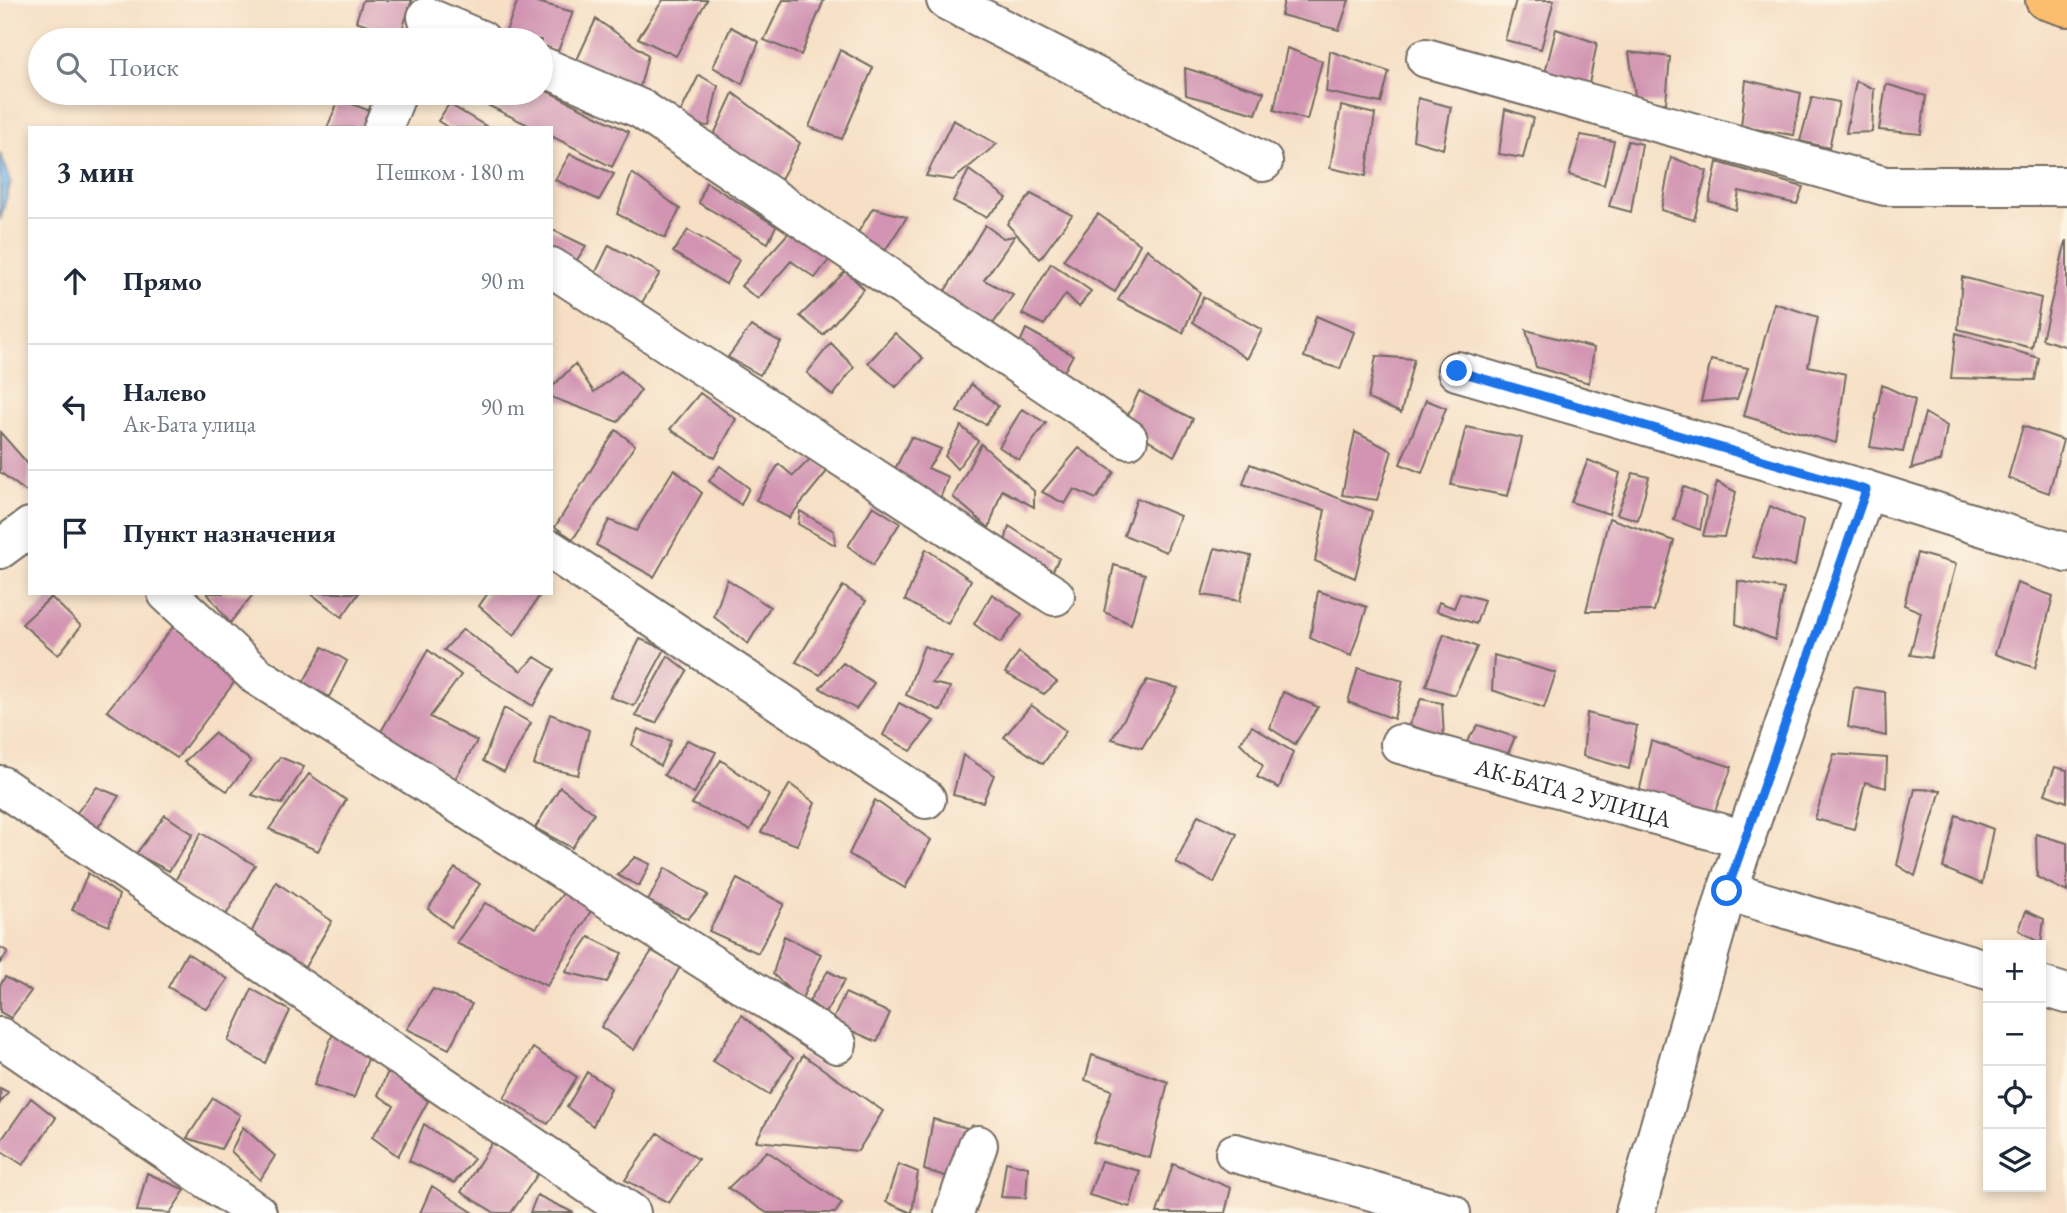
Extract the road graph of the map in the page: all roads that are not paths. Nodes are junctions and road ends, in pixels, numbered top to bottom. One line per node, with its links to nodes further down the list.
1 (946, 0): 10 (street)
2 (2045, 0): 3 (highway)
3 (2067, 7)
4 (425, 19): 5 (street)
5 (449, 28)
6 (1426, 58): 11 (street)
7 (553, 71): 14 (street)
8 (392, 105): 9 (street)
9 (384, 126)
10 (1263, 162)
11 (2067, 186)
12 (553, 268): 21 (street)
13 (1457, 371): 15 (street)
14 (1128, 439)
15 (1866, 490): 19 (street); 25 (street)
16 (28, 528): 17 (street)
17 (0, 549)
18 (553, 551): 24 (street)
19 (2067, 553)
20 (169, 595): 31 (street)
21 (1055, 596)
22 (1400, 744): 25 (street, АК-БАТА 2 УЛИЦА)
23 (0, 785): 35 (street)
24 (926, 799)
25 (1746, 840): 26 (street)
26 (1727, 891): 27 (street); 38 (street)
27 (1983, 968)
28 (2046, 988): 29 (street)
29 (2067, 994)
30 (0, 1037): 34 (street)
31 (837, 1044)
32 (978, 1145): 36 (street)
33 (1235, 1153): 37 (street)
34 (257, 1213)
35 (631, 1213)
36 (954, 1213)
37 (1451, 1213)
38 (1635, 1213)

